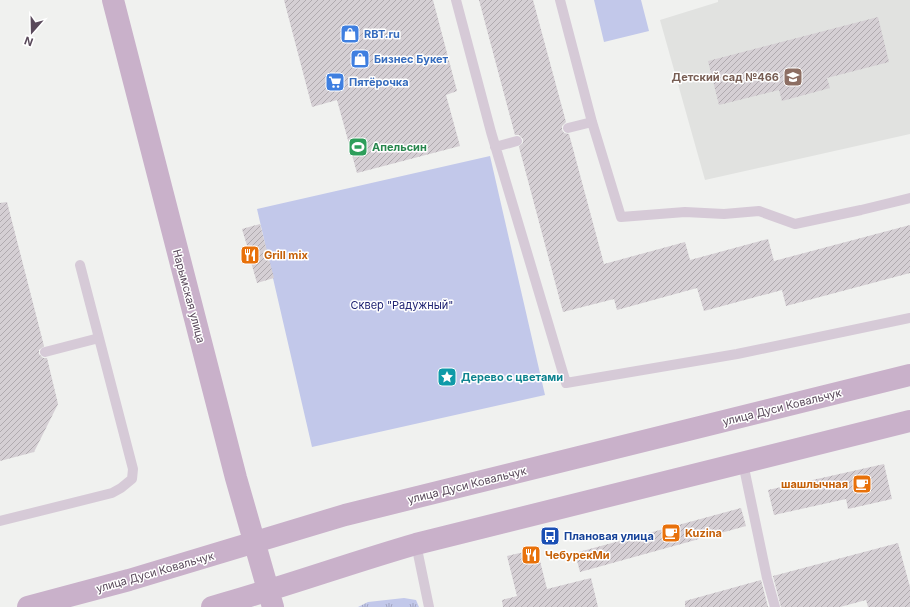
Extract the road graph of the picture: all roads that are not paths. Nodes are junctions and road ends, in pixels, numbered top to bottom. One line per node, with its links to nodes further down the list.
1 (113, 0): 17 (main road, Нарымская улица)
2 (456, 0): 7 (lane)
3 (560, 0): 4 (lane)
4 (592, 122): 5 (lane); 8 (lane)
5 (568, 128)
6 (517, 141): 7 (lane)
7 (496, 147): 10 (lane)
8 (910, 198)
9 (80, 265): 11 (lane)
10 (910, 318)
11 (99, 338): 12 (lane); 16 (lane)
12 (45, 352)
13 (910, 375): 17 (main road, улица Дуси Ковальчук)
14 (910, 421): 15 (main road)
15 (743, 463): 18 (main road); 23 (lane)
16 (0, 521)
17 (256, 544): 19 (main road, Нарымская улица); 20 (main road, улица Дуси Ковальчук)
18 (416, 544): 19 (main road); 22 (lane)
19 (271, 599): 21 (main road)
20 (28, 607)
21 (212, 607)
22 (429, 607)
23 (775, 607)

